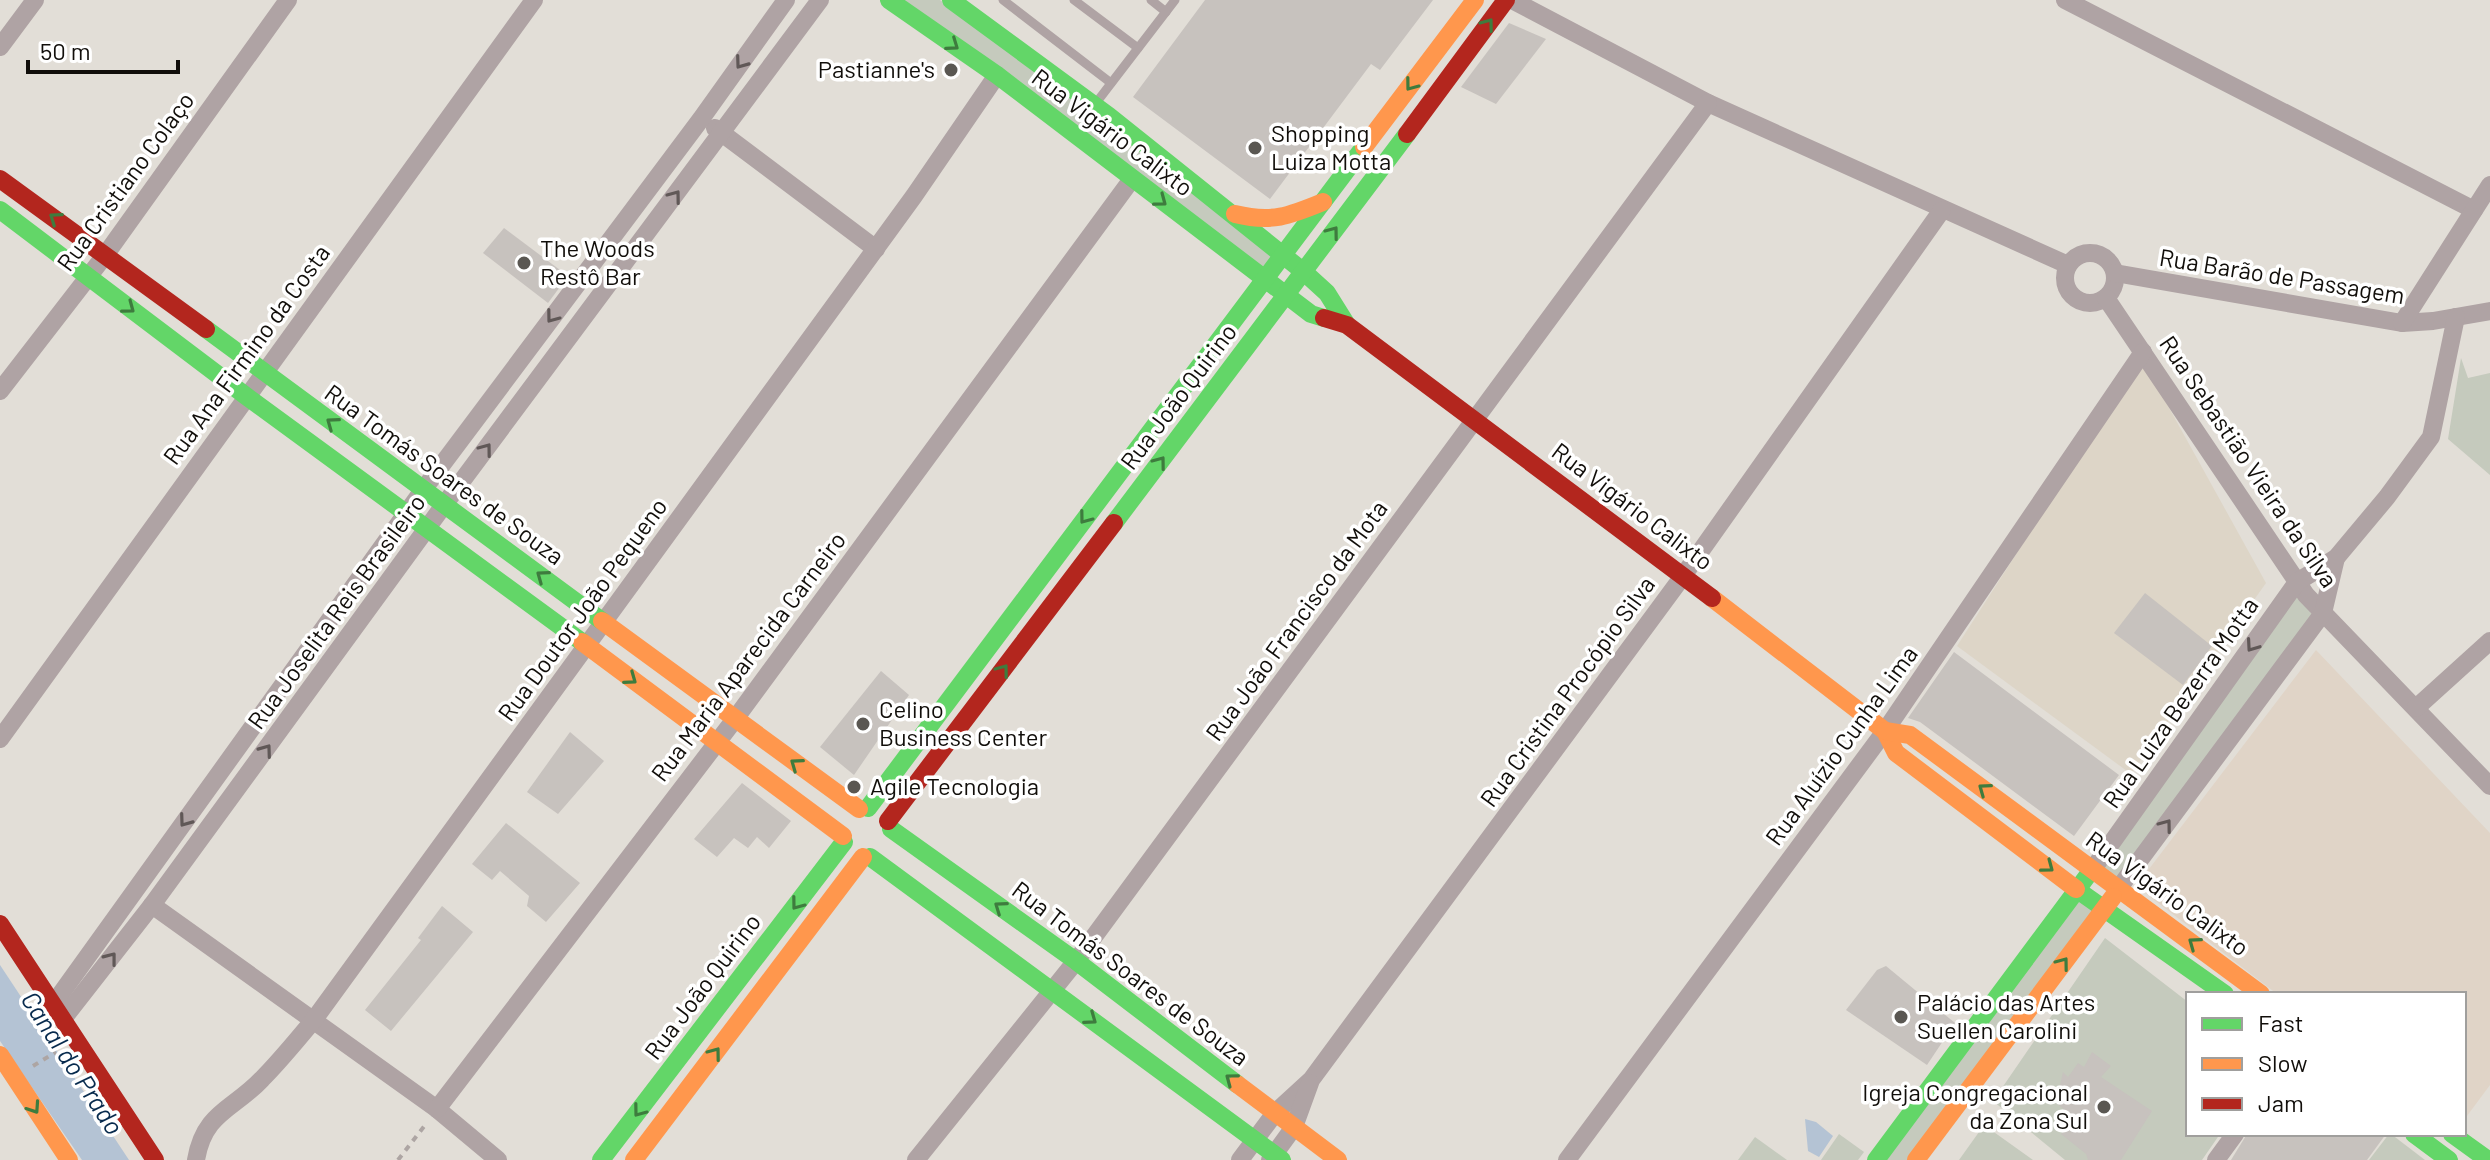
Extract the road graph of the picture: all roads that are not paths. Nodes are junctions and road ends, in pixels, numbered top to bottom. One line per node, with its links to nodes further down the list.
1 (35, 0): 17 (street)
2 (288, 0): 34 (street, Rua Cristiano Colaço)
3 (534, 0): 48 (street, Rua Ana Firmino da Costa)
4 (786, 0): 23 (street, Rua Joselita Reis Brasileiro, one-way to 23)
5 (820, 0): 24 (street, Rua Joselita Reis Brasileiro)
6 (889, 0): 19 (main road, Rua Vigário Calixto, one-way to 19)
7 (951, 0): 22 (main road, Rua Vigário Calixto)
8 (1003, 0): 20 (lane)
9 (1074, 0): 18 (lane)
10 (1151, 0): 16 (lane)
11 (1175, 0): 16 (lane)
12 (1475, 0): 28 (main road, Rua João Quirino, one-way to 28)
13 (1506, 0): 37 (main road, Rua João Quirino, one-way to 13)
14 (1512, 0): 21 (street)
15 (2065, 0): 31 (street)
16 (1166, 12): 18 (lane)
17 (0, 47)
18 (1138, 48): 20 (lane)
19 (997, 75): 26 (main road, Rua Vigário Calixto); 33 (street, Rua Doutor João Pequeno)
20 (1111, 83): 22 (lane)
21 (1708, 103): 30 (street); 51 (street, Rua João Francisco da Mota)
22 (1094, 105): 32 (main road, Rua Vigário Calixto)
23 (701, 119): 24 (street); 52 (street, Rua Joselita Reis Brasileiro, one-way to 52)
24 (723, 133): 33 (street); 53 (street, Rua Joselita Reis Brasileiro, one-way to 24)
25 (0, 179): 34 (main road, Rua Tomás Soares de Souza, one-way to 25)
26 (1132, 179): 40 (main road, Rua Vigário Calixto, one-way to 40); 64 (street, Rua Maria Aparecida Carneiro)
27 (2490, 185): 31 (street)
28 (1323, 202): 32 (main road); 35 (main road, Rua João Quirino)
29 (0, 210): 39 (main road)
30 (1942, 210): 36 (street); 57 (street, Rua Cristina Procópio Silva)
31 (2474, 210): 45 (street)
32 (1233, 213): 35 (main road, Rua Vigário Calixto)
33 (876, 249): 60 (street, Rua Doutor João Pequeno)
34 (106, 254): 39 (street, Rua Cristiano Colaço); 48 (main road, Rua Tomás Soares de Souza)
35 (1284, 255): 37 (main road, Rua Vigário Calixto); 40 (main road, Rua João Quirino)
36 (2068, 265): 38 (street); 42 (street)
37 (1304, 272): 41 (main road, Rua João Quirino); 46 (main road, Rua Vigário Calixto)
38 (2115, 273): 42 (street); 45 (street, Rua Barão de Passagem)
39 (87, 275): 49 (street, Rua Cristiano Colaço); 50 (main road, one-way to 50)
40 (1265, 278): 41 (main road, Rua Vigário Calixto); 69 (main road, Rua João Quirino, one-way to 69)
41 (1286, 295): 46 (main road, Rua Vigário Calixto); 70 (main road, Rua João Quirino, one-way to 41)
42 (2106, 298): 47 (street, Rua Sebastião Vieira da Silva)
43 (2490, 311): 44 (street, Rua Barão de Passagem)
44 (2456, 317): 45 (street, Rua Barão de Passagem); 56 (street)
45 (2402, 323)
46 (1347, 325): 51 (main road, Rua Vigário Calixto)
47 (2143, 352): 58 (street, Rua Sebastião Vieira da Silva); 65 (street, Rua Aluízio Cunha Lima)
48 (263, 372): 50 (street, Rua Ana Firmino da Costa); 52 (main road, Rua Tomás Soares de Souza, one-way to 48)
49 (0, 391)
50 (246, 396): 54 (main road); 66 (street, Rua Ana Firmino da Costa)
51 (1475, 419): 57 (main road, Rua Vigário Calixto); 79 (street, Rua João Francisco da Mota)
52 (423, 490): 53 (main road, Rua Tomás Soares de Souza); 54 (street, Rua Joselita Reis Brasileiro)
53 (444, 505): 55 (street, Rua Joselita Reis Brasileiro); 60 (main road, Rua Tomás Soares de Souza, one-way to 53)
54 (407, 512): 55 (main road); 83 (street, Rua Joselita Reis Brasileiro, one-way to 83)
55 (428, 529): 62 (main road); 76 (street, Rua Joselita Reis Brasileiro, one-way to 55)
56 (2336, 558): 58 (street); 59 (street)
57 (1683, 576): 65 (main road, Rua Vigário Calixto); 88 (street, Rua Cristina Procópio Silva)
58 (2297, 582): 59 (street, Rua Sebastião Vieira da Silva); 73 (street, Rua Luiza Bezerra Motta, one-way to 73)
59 (2323, 613): 63 (street, Rua Sebastião Vieira da Silva); 74 (street, one-way to 59)
60 (605, 622): 62 (street, Rua Doutor João Pequeno); 64 (main road, Rua Tomás Soares de Souza)
61 (2490, 641): 63 (street)
62 (586, 647): 67 (main road, one-way to 67); 84 (street, Rua Doutor João Pequeno)
63 (2416, 708): 68 (street, Rua Sebastião Vieira da Silva)
64 (735, 719): 67 (street, Rua Maria Aparecida Carneiro); 69 (main road, Rua Tomás Soares de Souza, one-way to 64)
65 (1885, 731): 73 (main road, Rua Vigário Calixto, one-way to 65); 75 (main road, Rua Vigário Calixto, one-way to 75); 106 (street, Rua Aluízio Cunha Lima)
66 (0, 739)
67 (717, 741): 71 (main road); 89 (street, Rua Maria Aparecida Carneiro)
68 (2490, 786)
69 (864, 809): 70 (main road); 71 (main road)
70 (890, 825): 72 (main road); 79 (main road, Rua Tomás Soares de Souza, one-way to 70)
71 (843, 839): 72 (main road); 101 (main road, Rua João Quirino, one-way to 101)
72 (866, 857): 80 (main road); 102 (main road, Rua João Quirino, one-way to 72)
73 (2093, 869): 74 (main road, Rua Vigário Calixto); 75 (main road, Rua Luiza Bezerra Motta)
74 (2119, 888): 77 (main road); 82 (main road, Rua Vigário Calixto, one-way to 74)
75 (2077, 889): 77 (main road, Rua Vigário Calixto); 85 (main road, Rua Luiza Bezerra Motta)
76 (152, 905): 83 (street, Rua Joselita Reis Brasileiro, one-way to 76); 84 (street)
77 (2104, 908): 81 (main road, Rua Vigário Calixto); 86 (main road, one-way to 77)
78 (0, 924): 83 (main road)
79 (1076, 961): 80 (street, Rua João Francisco da Mota); 90 (main road, Rua Tomás Soares de Souza, one-way to 79)
80 (1052, 990): 95 (main road, one-way to 95); 103 (street, Rua João Francisco da Mota)
81 (2222, 992)
82 (2258, 992)
83 (58, 1013): 98 (main road)
84 (313, 1021): 89 (street); 99 (street, Rua Doutor João Pequeno)
85 (1973, 1029): 86 (main road); 107 (main road, Rua Luiza Bezerra Motta)
86 (1998, 1050): 108 (main road)
87 (0, 1055): 97 (main road, one-way to 97)
88 (1311, 1080): 90 (street, Rua Cristina Procópio Silva); 91 (street, Rua Cristina Procópio Silva)
89 (437, 1109): 100 (street)
90 (1275, 1113): 91 (main road, Rua Tomás Soares de Souza); 95 (street, Rua Cristina Procópio Silva)
91 (1294, 1127): 96 (street, Rua Cristina Procópio Silva); 105 (main road, Rua Tomás Soares de Souza)
92 (2234, 1136): 109 (street)
93 (2417, 1136): 110 (main road)
94 (2455, 1136): 111 (main road)
95 (1256, 1140): 96 (main road); 104 (street, Rua Cristina Procópio Silva)
96 (1276, 1158)
97 (69, 1160)
98 (155, 1160)
99 (196, 1160)
100 (498, 1160)
101 (601, 1160)
102 (634, 1160)
103 (916, 1160)
104 (1240, 1160)
105 (1338, 1160)
106 (1567, 1160)
107 (1876, 1160)
108 (1916, 1160)
109 (2216, 1160)
110 (2449, 1160)
111 (2488, 1160)

